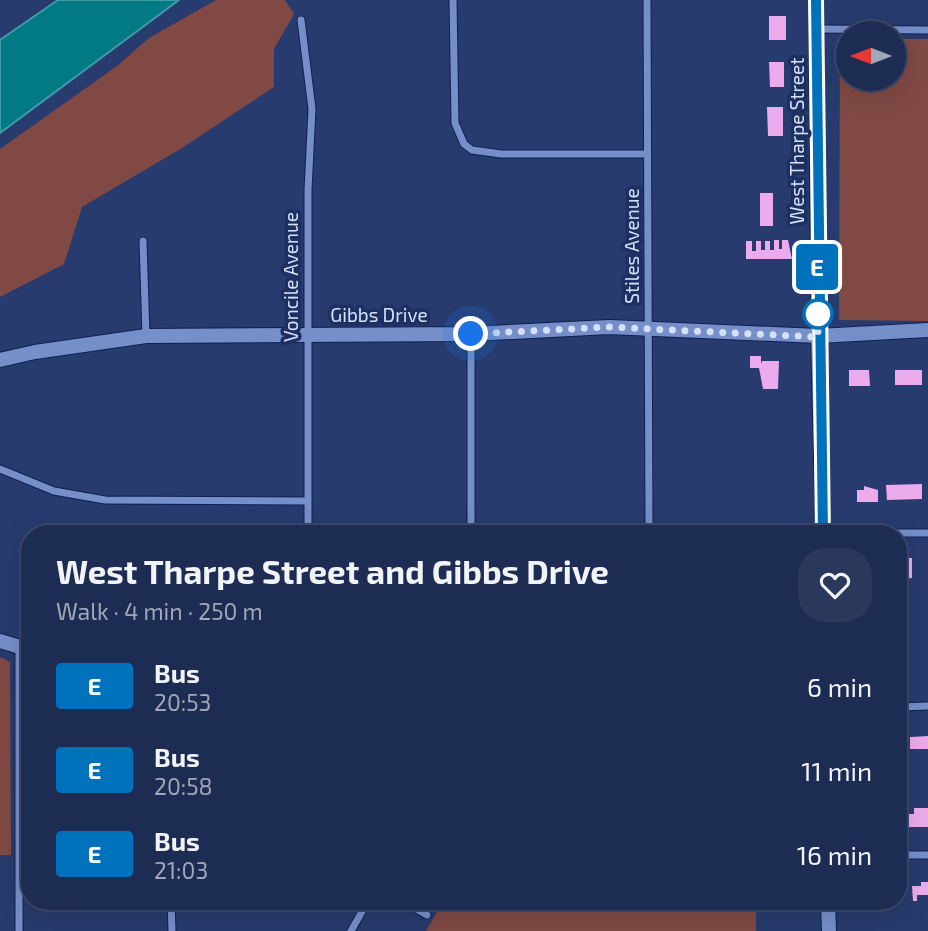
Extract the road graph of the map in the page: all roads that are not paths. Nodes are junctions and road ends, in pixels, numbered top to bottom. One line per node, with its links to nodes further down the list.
1 (453, 0): 7 (street)
2 (647, 0): 7 (street, Stiles Avenue)
3 (816, 0): 5 (street, West Tharpe Street)
4 (301, 20): 11 (street, Voncile Avenue)
5 (816, 29): 6 (street); 14 (street, West Tharpe Street)
6 (928, 30)
7 (647, 154): 9 (street, Stiles Avenue)
8 (143, 241): 13 (street)
9 (648, 329): 12 (street, Gibbs Drive); 14 (street, Gibbs Drive); 20 (street, Stiles Avenue)
10 (928, 330): 14 (street, Gibbs Drive)
11 (306, 334): 12 (street, Gibbs Drive); 13 (street, Gibbs Drive); 17 (street, Voncile Avenue)
12 (471, 334): 19 (street)
13 (146, 336): 15 (street, Gibbs Drive)
14 (818, 337): 21 (street, West Tharpe Street)
15 (0, 360)
16 (0, 469): 17 (street)
17 (307, 501): 18 (street, Voncile Avenue)
18 (308, 525)
19 (471, 525)
20 (649, 525)
21 (823, 525)
22 (907, 533): 23 (street)
23 (928, 533)
24 (0, 641): 25 (street)
25 (21, 648)
26 (907, 706): 27 (street)
27 (928, 706)
28 (21, 837): 36 (street)
29 (907, 855): 30 (street)
30 (928, 855)
31 (172, 910): 37 (street)
32 (363, 910): 38 (street)
33 (418, 910): 35 (street)
34 (828, 910): 39 (street)
35 (427, 915)
36 (19, 931)
37 (172, 931)
38 (351, 931)
39 (829, 931)

